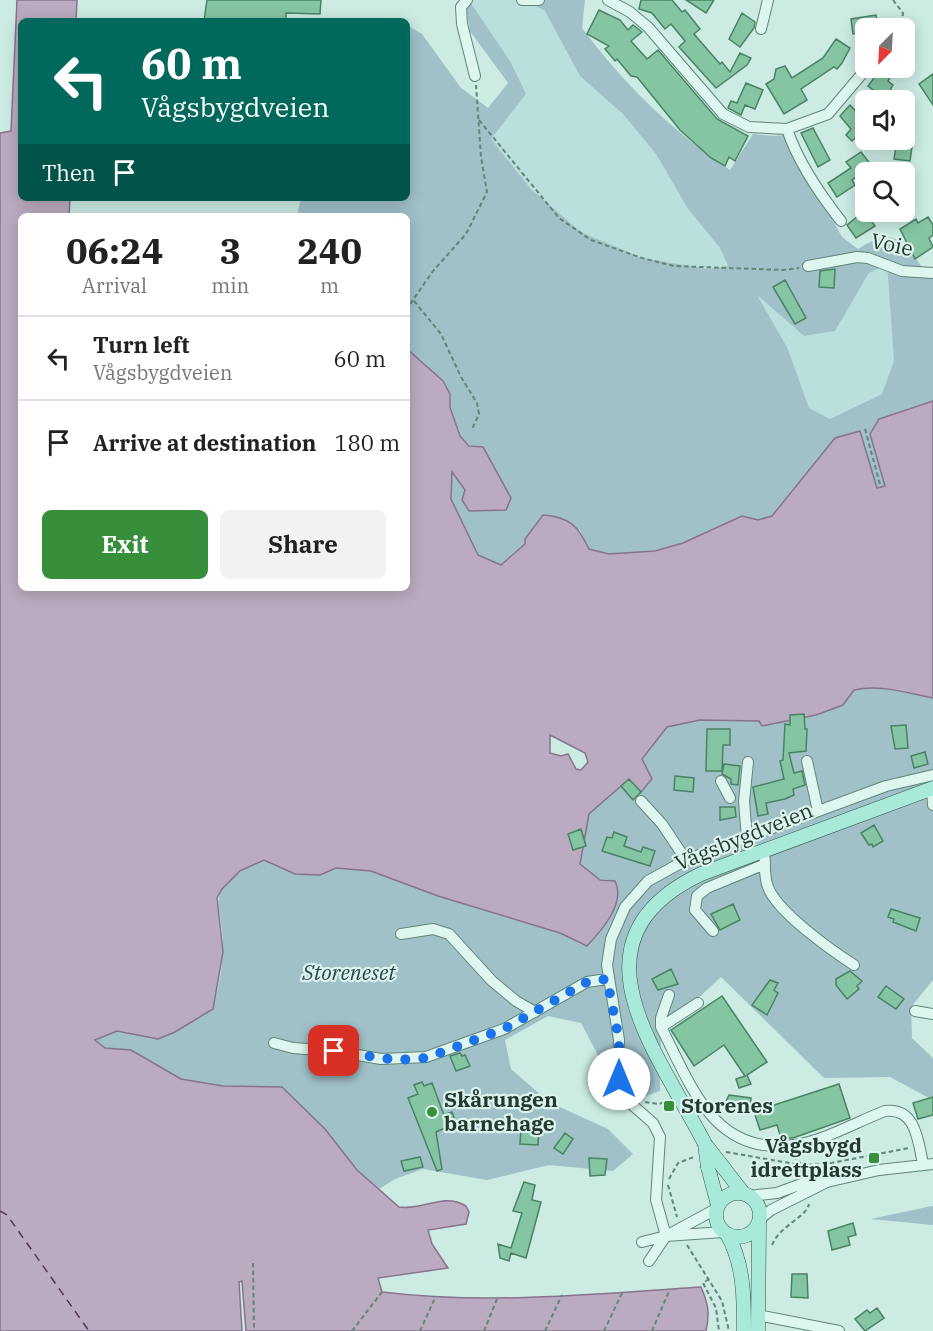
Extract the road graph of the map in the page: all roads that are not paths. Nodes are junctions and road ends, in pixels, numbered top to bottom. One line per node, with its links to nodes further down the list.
1 (466, 0): 7 (street)
2 (522, 0): 3 (street)
3 (539, 0)
4 (608, 0): 9 (street)
5 (768, 0): 6 (street)
6 (761, 29)
7 (475, 76)
8 (859, 78): 9 (street)
9 (787, 129): 10 (street)
10 (841, 221)
11 (808, 266): 12 (street, Voie)
12 (933, 273)
13 (807, 761): 20 (street)
14 (748, 762): 21 (street, Vågsbygdveien)
15 (721, 781): 17 (street)
16 (933, 784): 19 (street); 20 (street, Vågsbygdveien); 22 (main road, Vågsbygdveien)
17 (730, 798)
18 (641, 801): 23 (street)
19 (933, 805)
20 (818, 811): 21 (street, Vågsbygdveien)
21 (747, 838): 23 (street, Vågsbygdveien)
22 (764, 850): 24 (street); 36 (main road, Vågsbygdveien)
23 (686, 860): 28 (street, Vågsbygdveien)
24 (765, 864): 25 (street, Vågsbygdveien); 27 (street)
25 (713, 932)
26 (401, 934): 32 (street)
27 (854, 965)
28 (607, 979): 32 (street); 43 (street, Vågsbygdveien)
29 (669, 995): 34 (street)
30 (698, 1003): 34 (street)
31 (915, 1011): 33 (street)
32 (535, 1012): 35 (street)
33 (933, 1014)
34 (662, 1027): 37 (street)
35 (274, 1043)
36 (705, 1144): 39 (main road, Vågsbygdveien, bridge); 40 (main road, Vågsbygdveien, bridge)
37 (928, 1164): 38 (street)
38 (827, 1182): 39 (street); 41 (street)
39 (746, 1195): 40 (main road); 41 (main road)
40 (717, 1207): 42 (main road); 43 (street)
41 (759, 1221): 42 (main road); 46 (main road)
42 (725, 1233): 43 (street); 47 (main road)
43 (666, 1236): 44 (street); 45 (street)
44 (642, 1242)
45 (649, 1261)
46 (758, 1316): 48 (main road); 49 (street)
47 (744, 1331)
48 (758, 1331)
49 (839, 1331)

